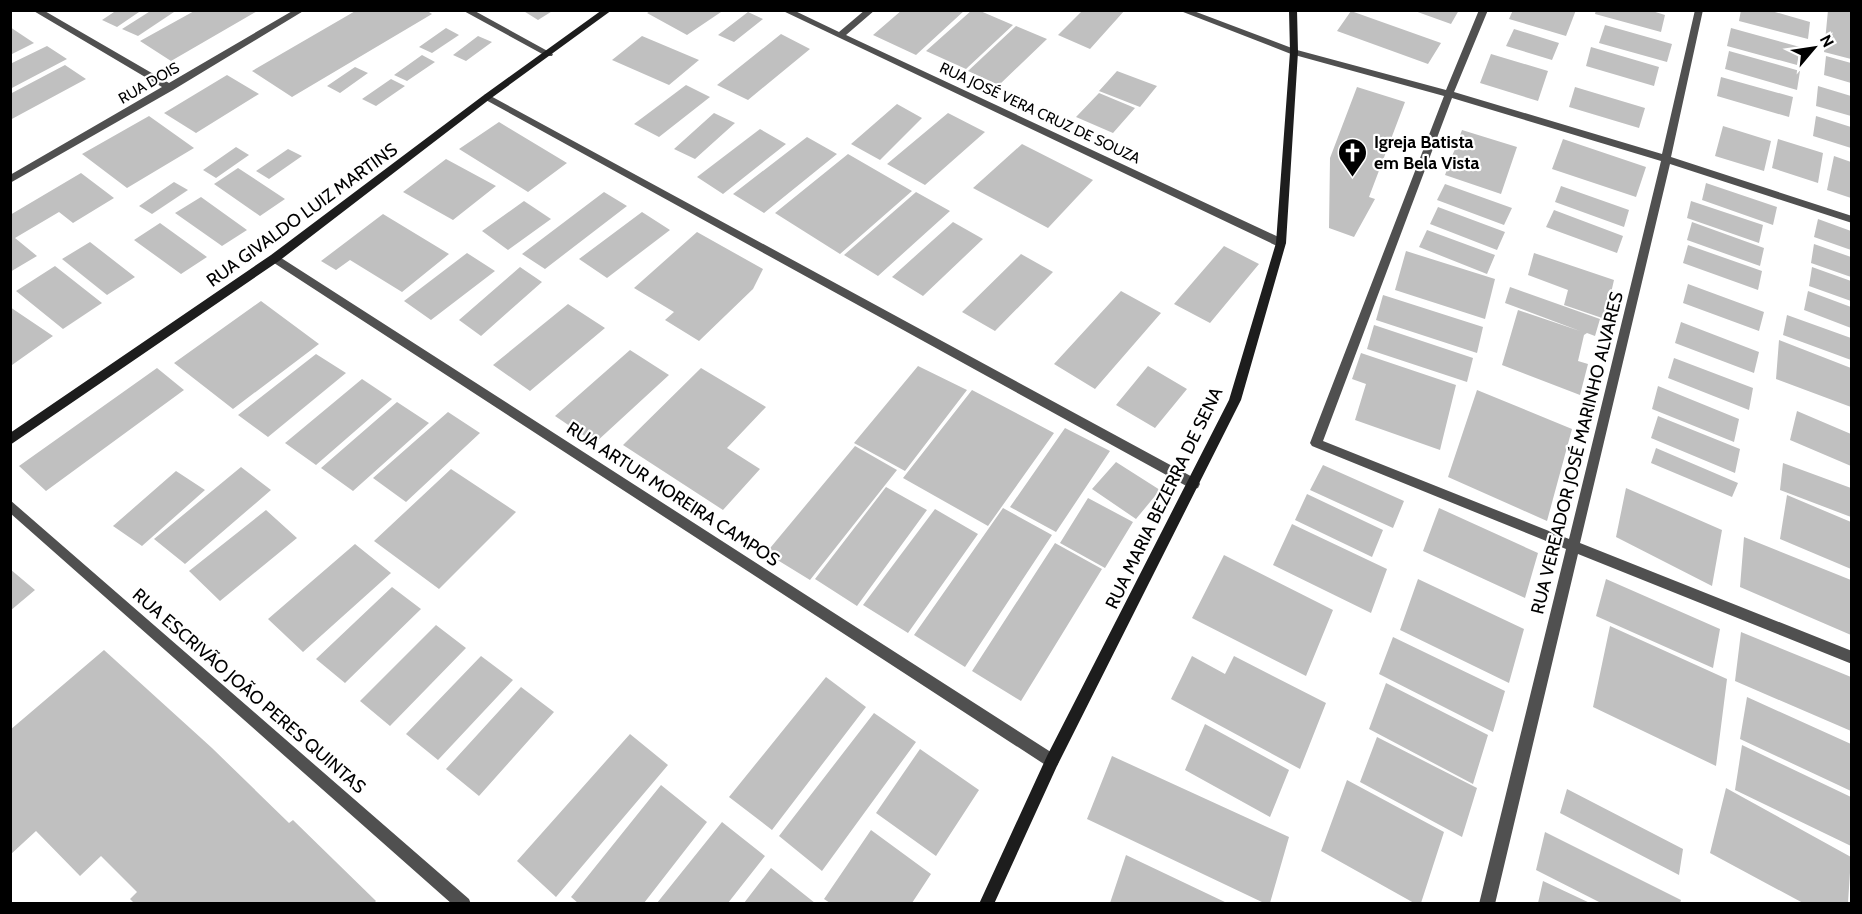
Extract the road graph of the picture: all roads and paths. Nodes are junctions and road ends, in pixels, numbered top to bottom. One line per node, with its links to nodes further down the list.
1 (36, 10): 14 (street)
2 (302, 10): 14 (street, RUA DOIS)
3 (466, 10): 13 (street)
4 (608, 10): 13 (street, RUA GIVALDO LUIZ MARTINS)
5 (785, 10): 11 (street, RUA JOSÉ VERA CRUZ DE SOUZA)
6 (871, 10): 11 (street)
7 (1182, 10): 12 (street)
8 (1293, 10): 12 (street, RUA MARIA BEZERRA DE SENA)
9 (1484, 10): 15 (street)
10 (1699, 10): 17 (street, RUA VEREADOR JOSÉ MARINHO ALVARES)
11 (840, 36): 20 (street, RUA JOSÉ VERA CRUZ DE SOUZA)
12 (1294, 52): 15 (street); 20 (street, RUA MARIA BEZERRA DE SENA)
13 (549, 54): 16 (street, RUA GIVALDO LUIZ MARTINS)
14 (170, 88): 18 (street, RUA DOIS)
15 (1449, 94): 17 (street); 25 (street)
16 (487, 98): 21 (street, RUA GIVALDO LUIZ MARTINS); 23 (street)
17 (1666, 159): 19 (street); 25 (street, RUA VEREADOR JOSÉ MARINHO ALVARES)
18 (10, 180)
19 (1851, 220)
20 (1281, 243): 23 (street, RUA MARIA BEZERRA DE SENA)
21 (275, 258): 22 (street, RUA GIVALDO LUIZ MARTINS); 27 (street, RUA ARTUR MOREIRA CAMPOS)
22 (10, 440)
23 (1194, 484): 27 (street, RUA MARIA BEZERRA DE SENA)
24 (10, 505): 28 (street, RUA ESCRIVÃO JOÃO PERES QUINTAS)
25 (1572, 548): 26 (street); 30 (street, RUA VEREADOR JOSÉ MARINHO ALVARES)
26 (1851, 658)
27 (1052, 760): 29 (street, RUA MARIA BEZERRA DE SENA)
28 (464, 903)
29 (986, 903)
30 (1487, 903)

